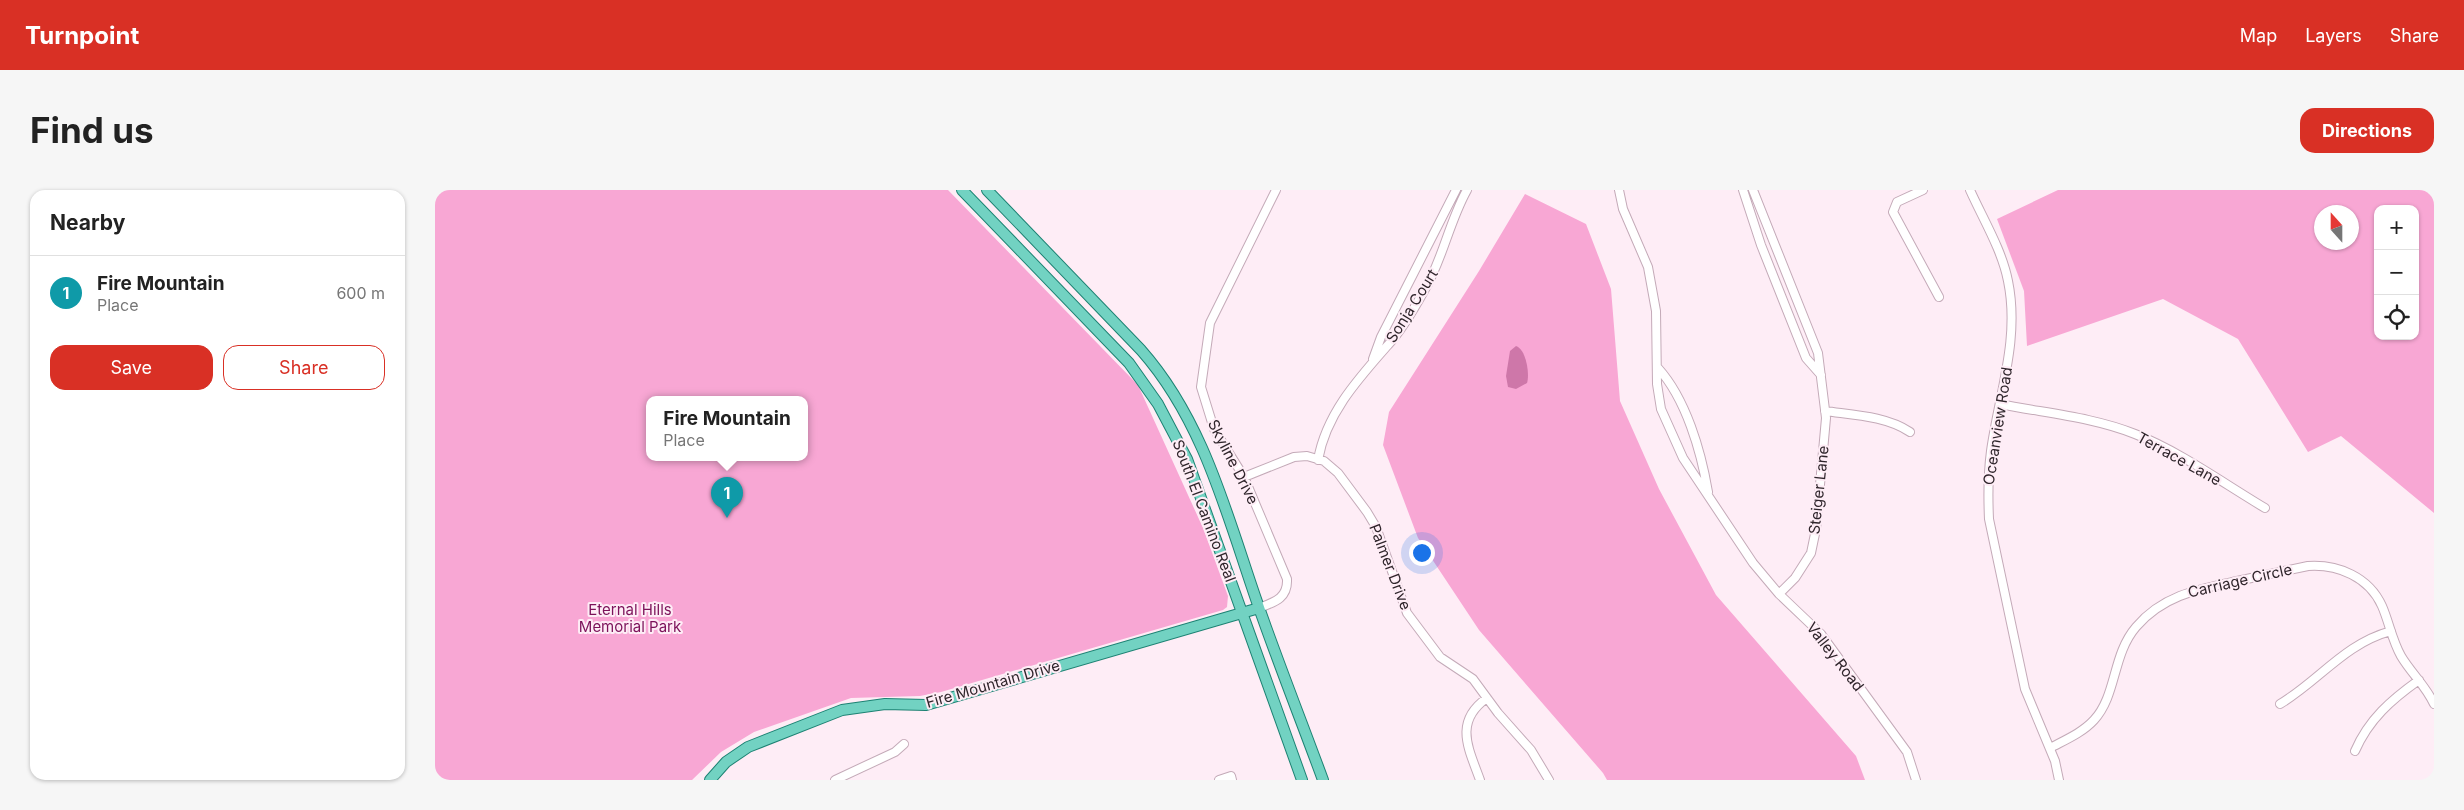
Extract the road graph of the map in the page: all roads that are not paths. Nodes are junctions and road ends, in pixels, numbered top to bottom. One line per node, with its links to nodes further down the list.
1 (962, 190): 24 (main road, South El Camino Real)
2 (987, 190): 23 (main road, South El Camino Real)
3 (1276, 190): 19 (street, Skyline Drive)
4 (1456, 190): 12 (street, Sonja Court)
5 (1467, 190): 12 (street, Sonja Court)
6 (1619, 190): 13 (street, Valley Road)
7 (1743, 190): 14 (street)
8 (1753, 190): 14 (street, Steiger Lane)
9 (1923, 190): 11 (street)
10 (1970, 190): 15 (street, Oceanview Road)
11 (1939, 297)
12 (1372, 362): 18 (street, Sonja Court)
13 (1658, 368): 20 (street, Valley Road); 20 (street, Valley Road)
14 (1821, 375): 16 (street, Steiger Lane)
15 (2000, 404): 21 (street, Terrace Lane); 31 (street, Oceanview Road)
16 (1825, 411): 17 (street); 22 (street, Steiger Lane)
17 (1910, 432)
18 (1318, 460): 19 (street, Palmer Drive); 27 (street, Palmer Drive)
19 (1244, 477): 23 (street, Skyline Drive)
20 (1708, 493): 22 (street, Valley Road)
21 (2265, 508)
22 (1779, 594): 41 (street, Valley Road)
23 (1259, 608): 24 (main road, Fire Mountain Drive); 38 (main road, South El Camino Real)
24 (1242, 614): 33 (main road, Fire Mountain Drive); 37 (main road, South El Camino Real)
25 (2391, 631): 26 (street, Carriage Circle); 28 (street); 31 (street, Carriage Circle)
26 (2419, 680): 29 (street, Carriage Circle); 32 (street)
27 (1487, 698): 39 (street); 40 (street, Palmer Drive)
28 (2280, 704)
29 (2434, 704)
30 (904, 744): 35 (street)
31 (2050, 748): 42 (street, Oceanview Road)
32 (2355, 751)
33 (716, 778)
34 (1231, 778): 36 (street)
35 (835, 780)
36 (1219, 780)
37 (1302, 780)
38 (1323, 780)
39 (1480, 780)
40 (1549, 780)
41 (1916, 780)
42 (2059, 780)

